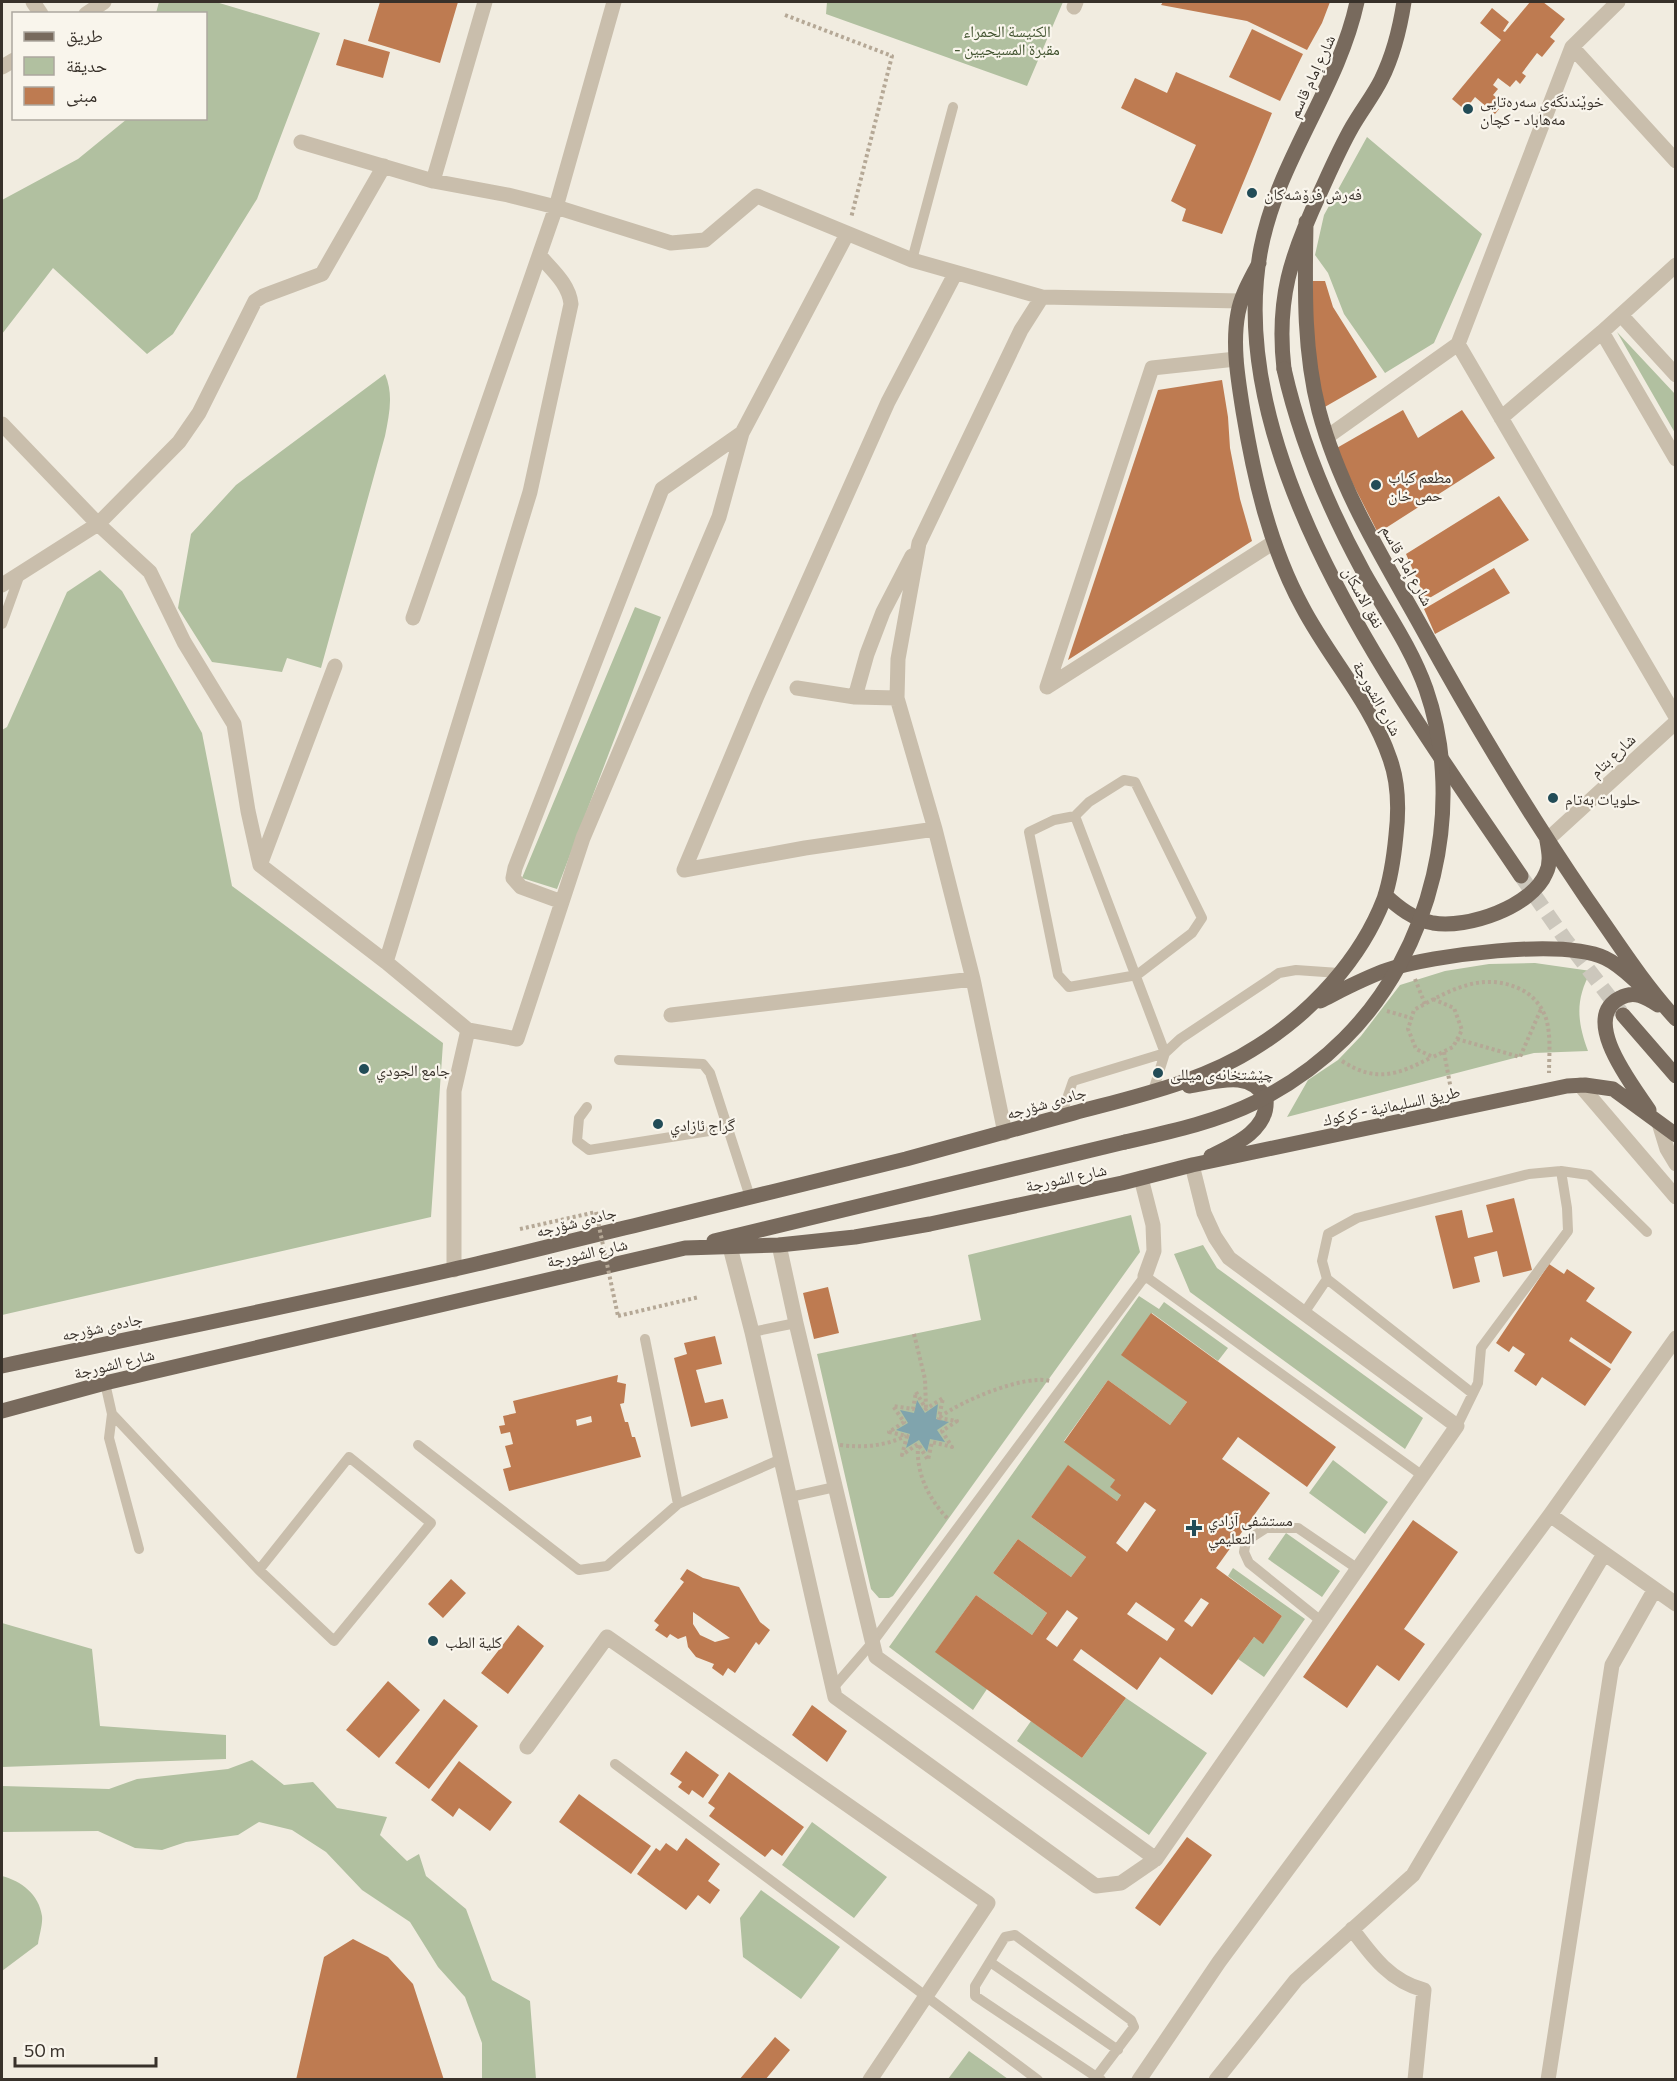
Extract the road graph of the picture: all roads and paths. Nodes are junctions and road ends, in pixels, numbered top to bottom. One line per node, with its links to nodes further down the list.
1 (104, 2): 7 (street)
2 (485, 2): 14 (street)
3 (614, 2): 15 (street)
4 (1358, 2): 20 (main road, شارع إمام قاسم)
5 (1404, 2): 16 (main road, شارع إمام قاسم)
6 (1618, 2): 9 (street)
7 (89, 12)
8 (784, 15): 17 (path)
9 (1572, 47): 12 (street); 27 (street)
10 (953, 107): 19 (lane)
11 (301, 142): 13 (street)
12 (1676, 161)
13 (384, 166): 14 (street); 35 (street)
14 (433, 181): 15 (street)
15 (556, 207): 17 (street); 18 (street)
16 (1306, 222): 33 (main road, شارع إمام قاسم); 98 (main road, bridge)
17 (847, 234): 19 (street); 32 (street)
18 (540, 256): 40 (street); 55 (street)
19 (912, 260): 22 (street)
20 (1259, 263): 24 (main road, شارع الشورجة)
21 (1676, 265): 25 (street)
22 (955, 274): 23 (street); 49 (street)
23 (1042, 297): 24 (street); 37 (street)
24 (1248, 301): 28 (main road, شارع الشورجة); 52 (main road, نفق الاسكان)
25 (1621, 315): 26 (street); 29 (street)
26 (1602, 332): 30 (street); 34 (street)
27 (1458, 344): 30 (street); 33 (street)
28 (1236, 359): 36 (main road, شارع الشورجة); 36 (street)
29 (1676, 375)
30 (1501, 417): 46 (street)
31 (2, 424): 35 (street)
32 (742, 433): 54 (street); 54 (street)
33 (1327, 437): 50 (main road, شارع إمام قاسم)
34 (1676, 459)
35 (99, 524): 38 (street); 51 (street)
36 (1274, 542): 53 (main road, شارع الشورجة)
37 (919, 543): 44 (street); 45 (street)
38 (20, 573): 39 (street); 41 (lane)
39 (2, 585)
40 (413, 618)
41 (2, 624)
42 (335, 666): 51 (street)
43 (797, 688): 44 (street)
44 (855, 697): 45 (street)
45 (897, 698): 49 (street)
46 (1676, 717)
47 (1676, 722): 50 (street, شارع بتام)
48 (1075, 816): 58 (lane); 58 (lane); 58 (lane)
49 (935, 829): 59 (street)
50 (1547, 840): 53 (main road); 61 (main road, شارع إمام قاسم)
51 (260, 865): 55 (street)
52 (1521, 876)
53 (1385, 896): 57 (main road, شارع الشورجة)
54 (562, 902): 70 (street)
55 (386, 962): 70 (street)
56 (1409, 964): 61 (main road); 62 (path); 64 (main road)
57 (1339, 973): 64 (main road, شارع الشورجة); 73 (lane)
58 (1137, 975): 73 (lane)
59 (973, 979): 66 (street); 86 (street)
60 (1433, 999): 62 (path); 63 (path); 71 (path)
61 (1659, 1001): 69 (main road)
62 (1425, 1004): 68 (path)
63 (1541, 1009): 71 (path); 79 (path)
64 (1304, 1010): 80 (main road, شارع الشورجة)
65 (1384, 1010): 68 (path)
66 (671, 1015)
67 (1623, 1015): 77 (main road)
68 (1411, 1018): 74 (path)
69 (1676, 1021): 84 (main road)
70 (468, 1030): 99 (street)
71 (1457, 1039): 72 (path)
72 (1444, 1052): 74 (path); 82 (path)
73 (1165, 1053): 80 (lane); 83 (lane)
74 (1433, 1057): 75 (path)
75 (1340, 1059)
76 (619, 1060): 85 (lane)
77 (1676, 1076)
78 (1580, 1085): 79 (main road, طريق السليمانية - كركوك); 84 (main road, طريق السليمانية - كركوك); 92 (street)
79 (1550, 1089): 82 (main road, طريق السليمانية - كركوك)
80 (1154, 1091): 83 (main road, جادەی شۆرجە); 89 (main road)
81 (586, 1107): 85 (lane)
82 (1455, 1111): 89 (main road, طريق السليمانية - كركوك)
83 (1061, 1116): 86 (main road, جادەی شۆرجە)
84 (1659, 1123): 87 (main road); 88 (street)
85 (728, 1128): 93 (lane)
86 (1005, 1133): 93 (main road, جادەی شۆرجە)
87 (1676, 1135)
88 (1676, 1164)
89 (1190, 1166): 91 (main road, شارع الشورجة); 103 (street)
90 (1561, 1171): 95 (lane); 101 (lane); 112 (lane)
91 (1141, 1178): 96 (main road, شارع الشورجة); 100 (street)
92 (1672, 1187)
93 (750, 1197): 99 (main road, جادەی شۆرجە)
94 (520, 1229): 102 (path, bridge)
95 (1647, 1232)
96 (779, 1245): 97 (main road, شارع الشورجة); 104 (street)
97 (730, 1247): 98 (main road, شارع الشورجة); 105 (street)
98 (685, 1248): 110 (main road, شارع الشورجة)
99 (454, 1269): 109 (main road, جادەی شۆرجە)
100 (1145, 1276): 111 (lane); 123 (lane)
101 (1328, 1279): 103 (lane); 112 (lane)
102 (699, 1297)
103 (1304, 1313): 117 (street)
104 (796, 1323): 105 (lane); 121 (street)
105 (752, 1332): 122 (street)
106 (914, 1334): 113 (path)
107 (1676, 1338): 127 (street)
108 (645, 1339): 126 (lane)
109 (2, 1366)
110 (105, 1383): 114 (main road, شارع الشورجة); 115 (lane)
111 (1061, 1389): 116 (path); 128 (lane)
112 (1472, 1393): 117 (lane)
113 (926, 1409): 116 (path); 118 (path)
114 (2, 1411)
115 (112, 1414): 129 (lane); 132 (lane)
116 (939, 1418): 119 (path)
117 (1457, 1426): 123 (street)
118 (907, 1436): 119 (path); 121 (path)
119 (918, 1444): 128 (path)
120 (418, 1445): 126 (lane)
121 (826, 1448): 124 (street)
122 (781, 1459): 125 (street); 126 (lane)
123 (1423, 1476): 131 (street)
124 (835, 1487): 125 (lane); 136 (street)
125 (790, 1497): 137 (street)
126 (678, 1504)
127 (1550, 1515): 130 (street); 148 (street)
128 (959, 1527): 136 (lane)
129 (139, 1548)
130 (1604, 1554): 133 (street); 141 (street)
131 (1358, 1569): 135 (street); 135 (lane)
132 (259, 1570): 132 (lane)
133 (1655, 1589): 134 (street); 151 (street)
134 (1676, 1604)
135 (1322, 1622): 140 (street)
136 (872, 1643): 137 (lane); 140 (street)
137 (833, 1688): 140 (street)
138 (527, 1747): 143 (street)
139 (615, 1764): 143 (lane)
140 (1156, 1858)
141 (1352, 1929): 149 (street); 150 (street)
142 (990, 1962): 144 (lane); 144 (lane); 145 (lane)
143 (925, 1995): 146 (street); 147 (lane)
144 (1118, 2050): 145 (lane)
145 (1099, 2078)
146 (870, 2079)
147 (1038, 2079)
148 (1139, 2079)
149 (1216, 2079)
150 (1415, 2079)
151 (1548, 2079)

